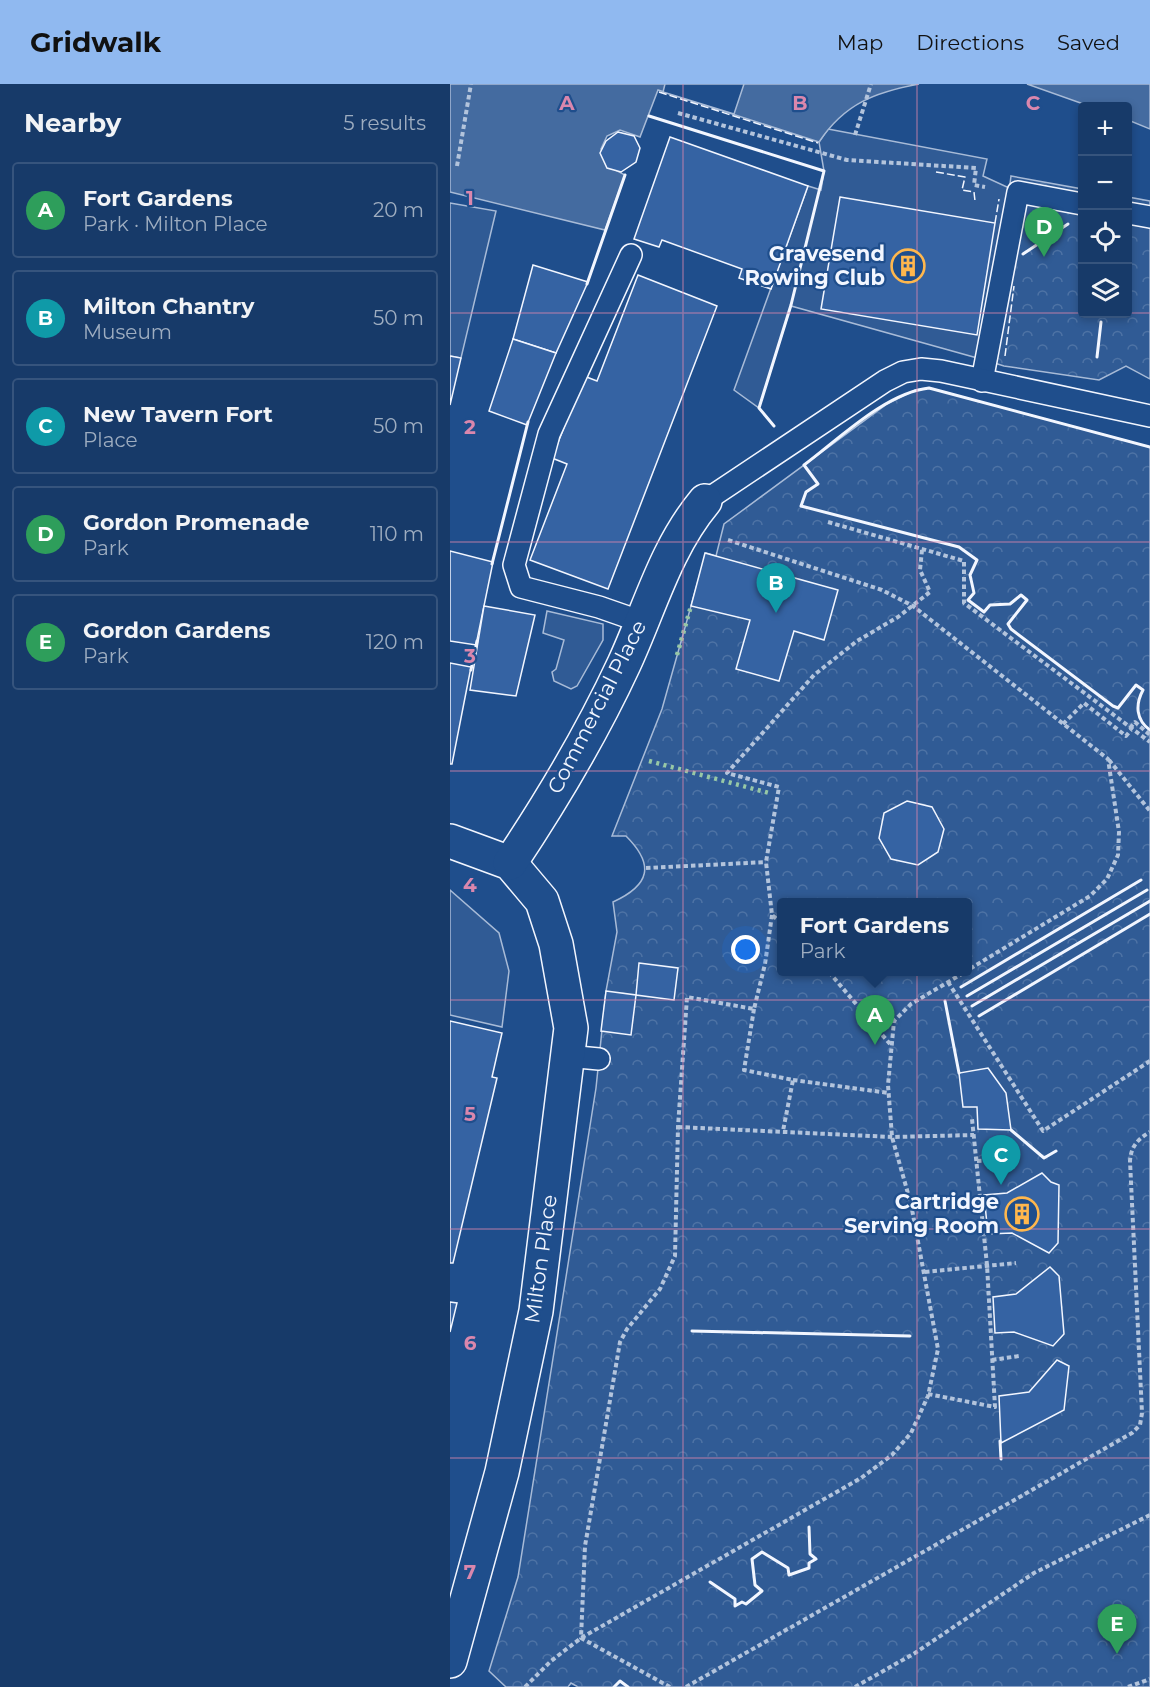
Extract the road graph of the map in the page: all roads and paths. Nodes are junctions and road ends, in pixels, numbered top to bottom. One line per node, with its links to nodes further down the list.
1 (471, 84): 5 (path)
2 (871, 84): 4 (path)
3 (678, 112): 6 (path)
4 (855, 135)
5 (457, 166)
6 (1018, 192): 7 (lane); 11 (lane)
7 (1078, 203)
8 (1132, 214): 9 (lane)
9 (1150, 217)
10 (631, 255): 18 (lane)
11 (982, 381): 12 (lane, Commercial Place); 13 (lane, Commercial Place)
12 (1150, 416)
13 (706, 502): 18 (street, Commercial Place)
14 (828, 522): 16 (path)
15 (721, 537): 17 (path)
16 (922, 550): 17 (path); 20 (path)
17 (913, 606): 19 (path); 26 (path)
18 (642, 622): 27 (street, Commercial Place)
19 (1063, 724): 20 (path); 23 (path)
20 (1130, 729): 21 (path); 22 (path)
21 (1150, 735)
22 (1150, 742)
23 (1108, 759): 24 (path); 31 (path)
24 (1150, 811)
25 (450, 841): 27 (street)
26 (766, 862): 28 (path); 29 (path)
27 (510, 863): 56 (street, Milton Place)
28 (646, 868)
29 (772, 915): 30 (path); 35 (path)
30 (777, 918)
31 (972, 967)
32 (832, 976): 36 (path)
33 (957, 976): 34 (path)
34 (948, 981): 36 (path); 37 (path)
35 (754, 1009): 38 (path); 41 (path)
36 (890, 1044): 39 (path)
37 (1150, 1061)
38 (793, 1080): 39 (path); 42 (path)
39 (889, 1093): 45 (path)
40 (972, 1119): 44 (path)
41 (678, 1127): 42 (path); 55 (path)
42 (783, 1131): 45 (path)
43 (1150, 1132): 60 (path)
44 (974, 1135): 45 (path); 47 (path)
45 (892, 1137): 50 (path)
46 (999, 1160): 47 (path)
47 (976, 1161): 49 (path)
48 (1016, 1263): 49 (path)
49 (987, 1265): 50 (path); 52 (path)
50 (925, 1272): 53 (path)
51 (1019, 1356): 52 (path)
52 (992, 1360): 53 (path)
53 (928, 1394): 55 (path)
54 (1150, 1515): 61 (path)
55 (581, 1638): 58 (path); 59 (path)
56 (450, 1662)
57 (1150, 1679): 62 (path)
58 (525, 1687)
59 (670, 1687)
60 (686, 1687)
61 (855, 1687)
62 (1128, 1687)

